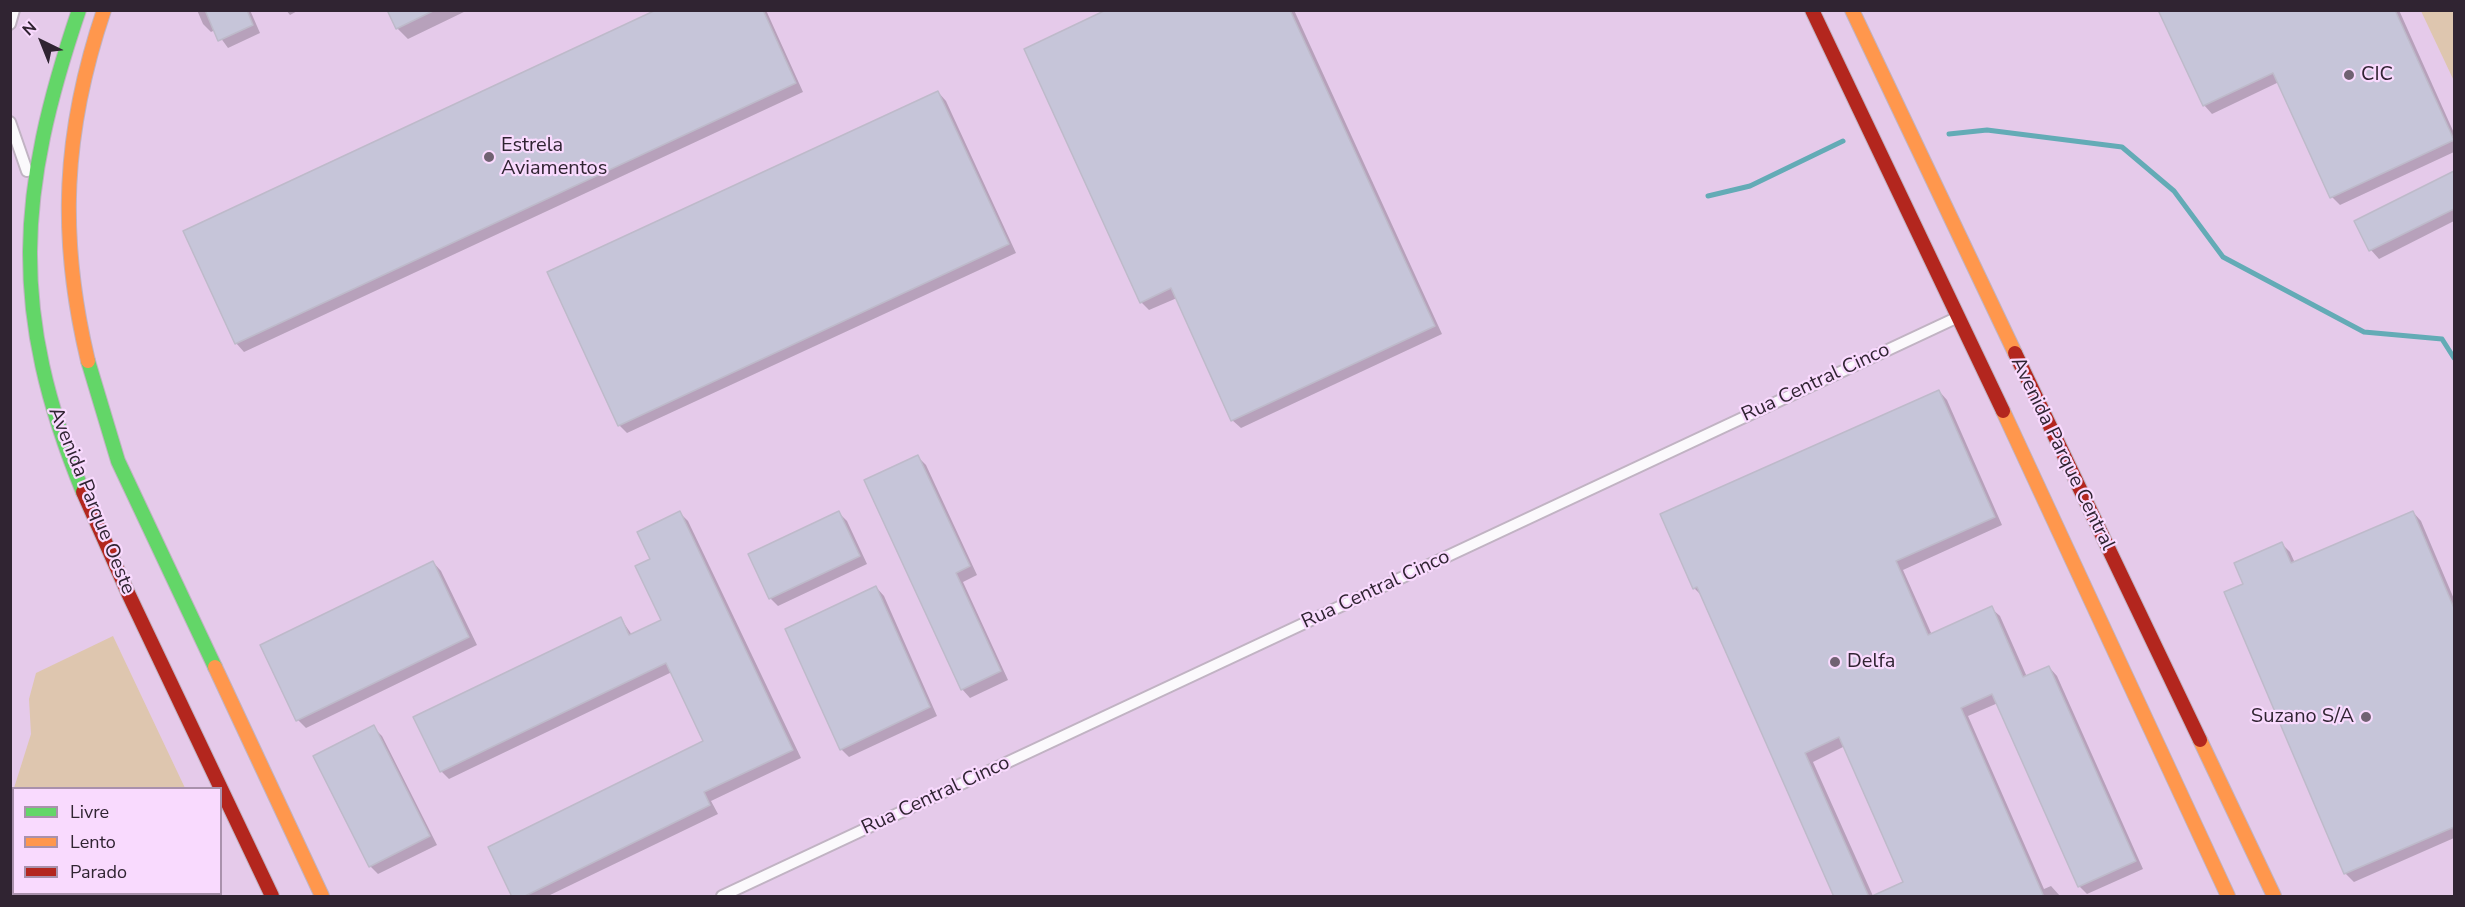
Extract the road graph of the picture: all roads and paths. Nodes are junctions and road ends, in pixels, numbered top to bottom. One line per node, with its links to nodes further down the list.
1 (14, 10): 6 (lane)
2 (80, 10): 8 (main road, Avenida Parque Oeste)
3 (104, 10): 13 (main road, Avenida Parque Oeste)
4 (1812, 10): 9 (main road, Avenida Parque Central)
5 (1852, 10): 16 (main road, Avenida Parque Central)
6 (10, 24)
7 (10, 122): 8 (lane)
8 (32, 189): 10 (main road, Avenida Parque Oeste)
9 (1959, 316): 14 (lane, Rua Central Cinco); 15 (main road, Avenida Parque Central)
10 (222, 787)
11 (222, 787): 12 (main road, Avenida Parque Oeste)
12 (272, 897)
13 (322, 897)
14 (722, 897)
15 (2228, 897)
16 (2274, 897)

